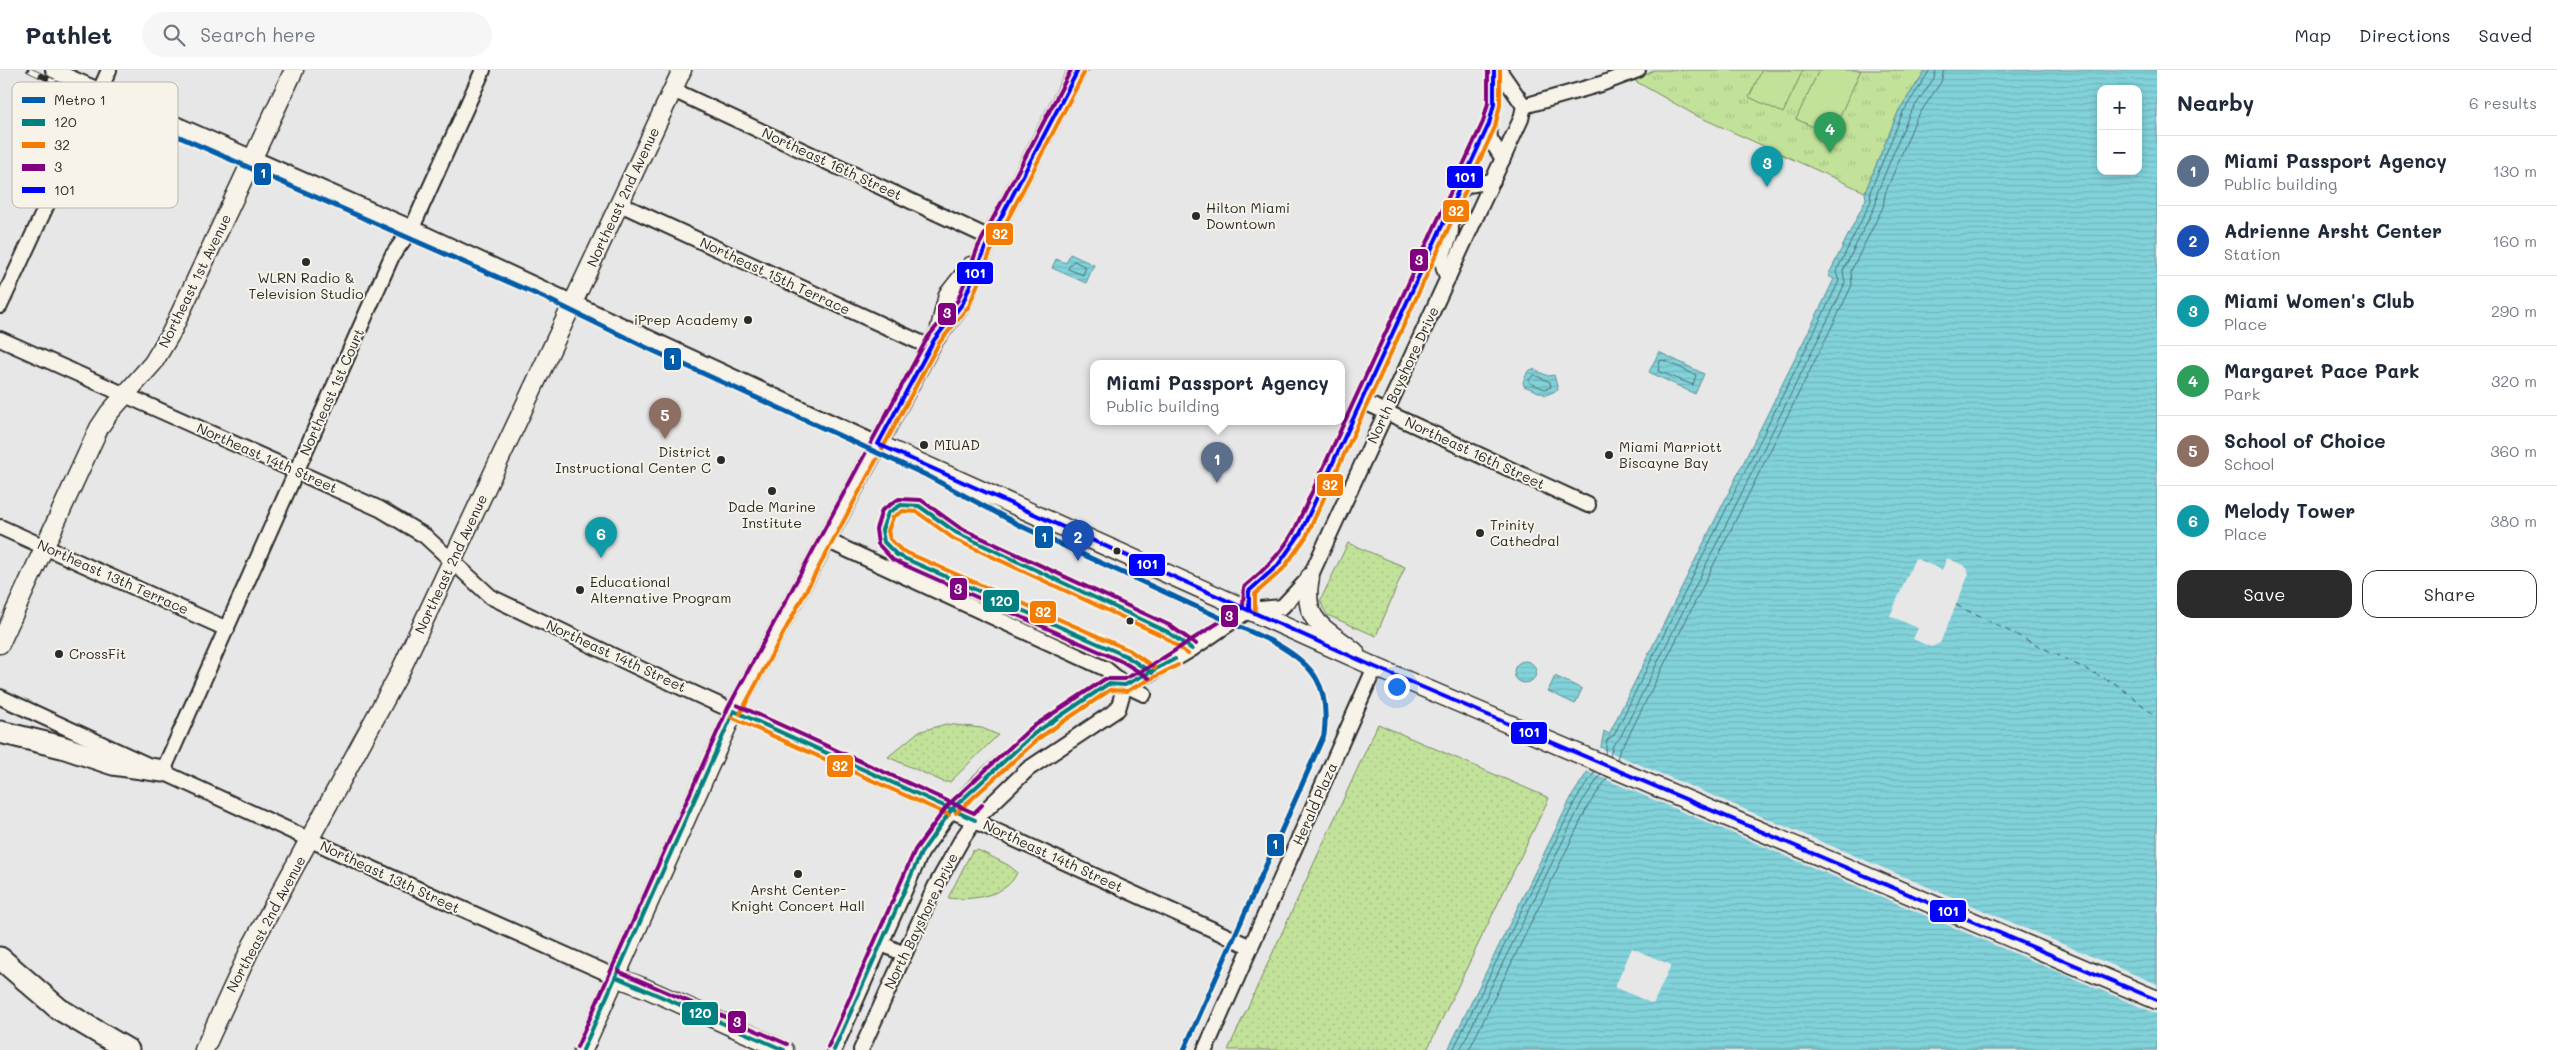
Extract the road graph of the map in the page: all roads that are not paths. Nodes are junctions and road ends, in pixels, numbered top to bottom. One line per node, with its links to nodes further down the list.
1 (53, 70): 10 (street)
2 (109, 70): 11 (street)
3 (294, 70): 16 (main road, Northeast 1st Avenue)
4 (483, 70): 23 (street, Northeast 1st Court)
5 (682, 70): 12 (main road, Northeast 2nd Avenue)
6 (1494, 70): 14 (street, North Bayshore Drive)
7 (1499, 70): 13 (street)
8 (1638, 70): 13 (street)
9 (1075, 71): 24 (main road)
10 (75, 82)
11 (104, 82)
12 (673, 90): 20 (main road, Northeast 2nd Avenue); 24 (street, Northeast 16th Street)
13 (1524, 106): 17 (street, North Bayshore Drive)
14 (1489, 124): 17 (street); 19 (street, North Bayshore Drive)
15 (178, 127): 16 (street)
16 (254, 158): 23 (street); 30 (main road, Northeast 1st Avenue)
17 (1503, 159): 18 (street, North Bayshore Drive)
18 (1492, 181): 19 (street); 25 (street, North Bayshore Drive)
19 (1455, 195): 22 (street, North Bayshore Drive)
20 (620, 204): 26 (main road, Northeast 2nd Avenue); 29 (street, Northeast 15th Terrace)
21 (45, 208): 27 (street)
22 (1448, 214): 25 (street); 31 (street, North Bayshore Drive)
23 (412, 228): 26 (street); 34 (street, Northeast 1st Court)
24 (987, 244): 29 (main road)
25 (1448, 278): 32 (street, North Bayshore Drive)
26 (574, 302): 33 (street); 39 (main road, Northeast 2nd Avenue)
27 (0, 306)
28 (0, 338): 30 (street, Northeast 14th Street)
29 (934, 340): 33 (main road)
30 (126, 395): 34 (street, Northeast 14th Street); 38 (main road, Northeast 1st Avenue)
31 (1362, 401): 32 (street, Northeast 16th Street); 41 (street, North Bayshore Drive)
32 (1386, 412): 35 (street, Northeast 16th Street); 40 (street, North Bayshore Drive)
33 (878, 444): 37 (main road); 41 (main road)
34 (297, 472): 39 (street, Northeast 14th Street); 42 (street, Northeast 1st Court)
35 (1588, 504)
36 (0, 527): 38 (street, Northeast 13th Terrace)
37 (826, 540): 45 (street); 48 (main road)
38 (43, 545): 42 (street, Northeast 13th Terrace); 43 (main road, Northeast 1st Avenue)
39 (453, 560): 48 (street, Northeast 14th Street); 53 (main road, Northeast 2nd Avenue)
40 (1310, 578): 41 (street, North Bayshore Drive); 44 (main road)
41 (1249, 610): 44 (main road); 45 (street, North Bayshore Drive)
42 (226, 629): 50 (street, Northeast 1st Court)
43 (0, 644)
44 (1375, 667): 55 (street, Herald Plaza); 59 (main road)
45 (1126, 685): 46 (street); 51 (street, North Bayshore Drive); 52 (street, North Bayshore Drive)
46 (1144, 694)
47 (0, 696): 50 (street, Northeast 13th Street)
48 (734, 710): 51 (street, Northeast 14th Street); 58 (main road)
49 (0, 732): 50 (highway)
50 (163, 772): 53 (street, Northeast 13th Street)
51 (952, 809): 52 (street, Northeast 14th Street); 54 (street, North Bayshore Drive)
52 (975, 820): 55 (street, Northeast 14th Street); 56 (street, North Bayshore Drive)
53 (310, 840): 58 (street, Northeast 13th Street); 61 (main road, Northeast 2nd Avenue)
54 (880, 943): 56 (street); 64 (street, North Bayshore Drive)
55 (1251, 947): 66 (street, Herald Plaza)
56 (904, 954): 65 (street, North Bayshore Drive)
57 (0, 958): 60 (highway)
58 (616, 977): 62 (main road); 63 (main road, Northeast 13th Street)
59 (2157, 1000)
60 (128, 1050)
61 (204, 1050)
62 (583, 1050)
63 (784, 1050)
64 (834, 1050)
65 (861, 1050)
66 (1205, 1050)

